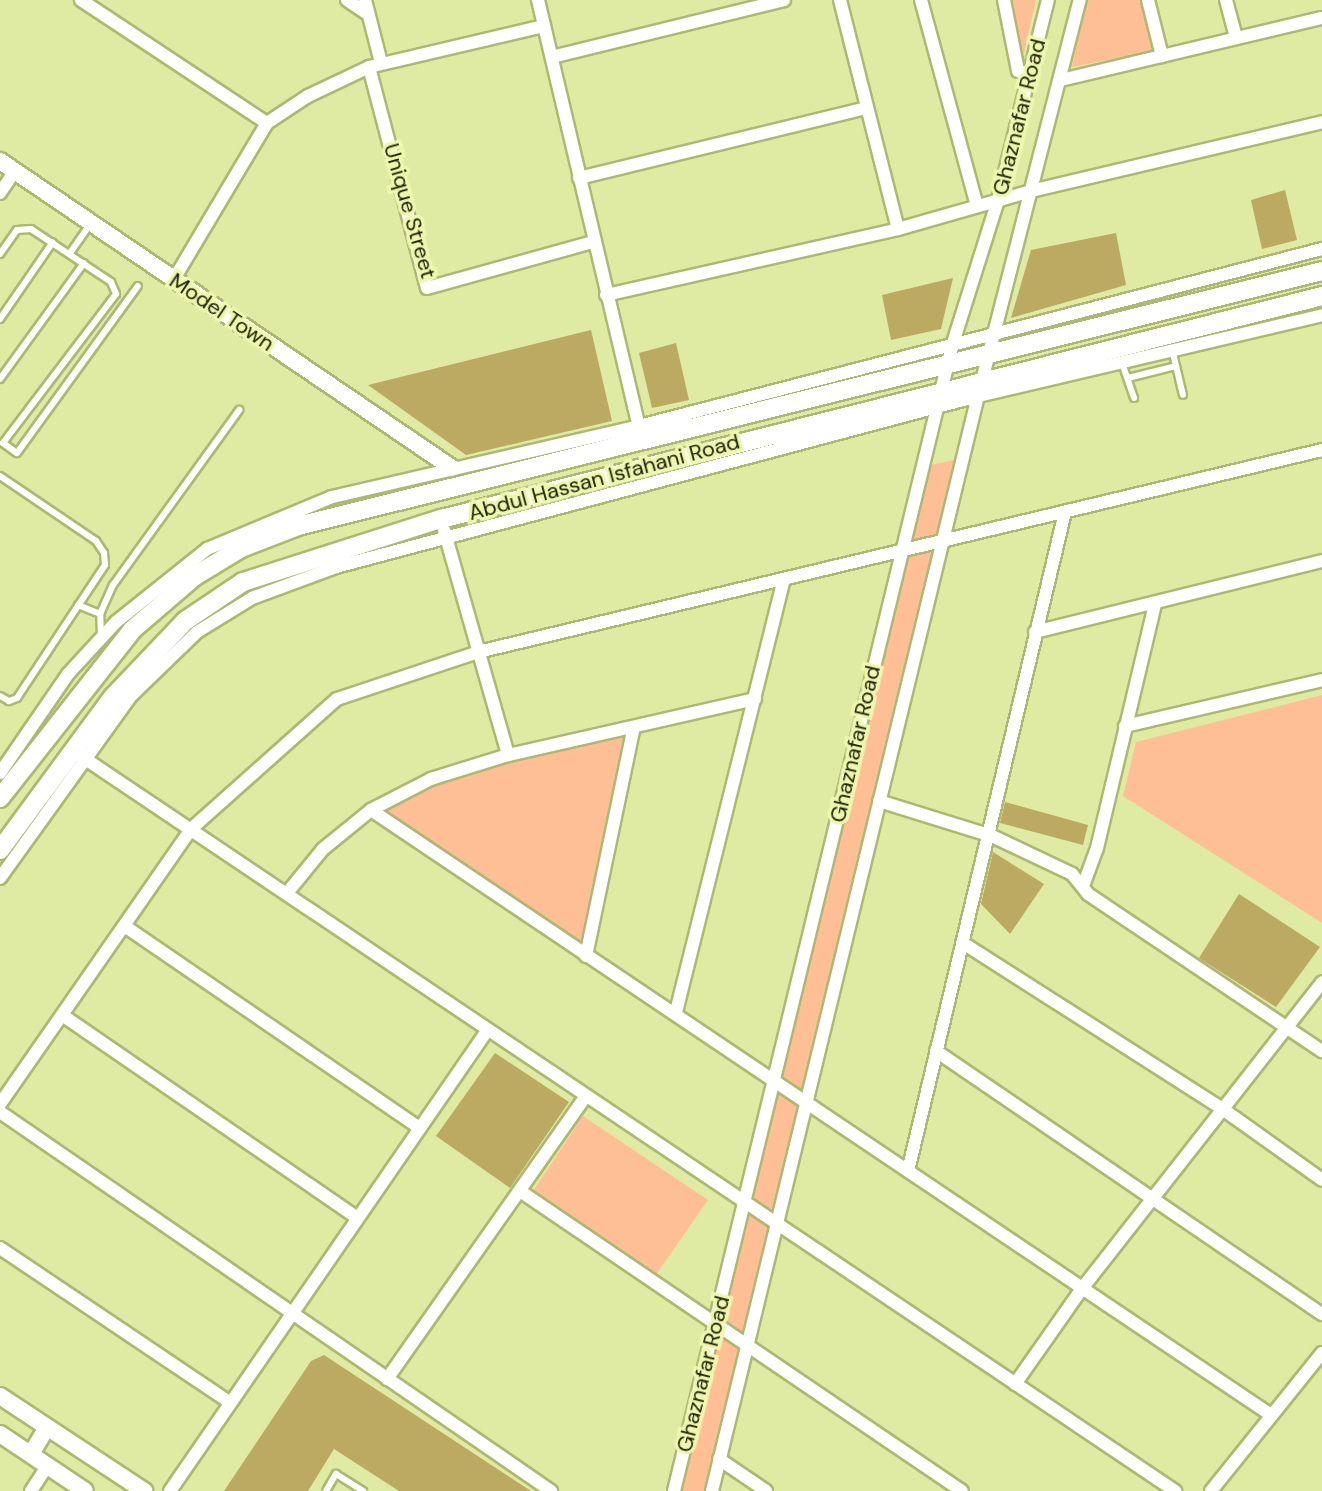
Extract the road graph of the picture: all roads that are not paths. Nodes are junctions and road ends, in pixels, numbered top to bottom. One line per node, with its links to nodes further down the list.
1 (81, 0): 24 (street)
2 (347, 0): 13 (street)
3 (365, 0): 13 (street)
4 (538, 0): 15 (street)
5 (784, 0): 18 (street)
6 (840, 0): 22 (street)
7 (921, 0): 31 (street)
8 (1004, 0): 20 (street)
9 (1048, 0): 20 (street, Ghaznafar Road)
10 (1080, 0): 21 (street, Ghaznafar Road)
11 (1148, 0): 17 (street)
12 (1226, 0): 16 (street)
13 (368, 14): 19 (street)
14 (1322, 18): 16 (street)
15 (544, 26): 18 (street); 19 (street)
16 (1236, 38): 17 (street)
17 (1162, 56): 21 (street)
18 (552, 57): 27 (street)
19 (375, 65): 24 (street); 35 (street, Unique Street)
20 (1031, 74): 30 (street, Ghaznafar Road)
21 (1061, 80): 28 (street, Ghaznafar Road)
22 (866, 108): 27 (street); 33 (street)
23 (1322, 122): 28 (street)
24 (267, 123): 41 (street)
25 (0, 161): 26 (street, Model Town)
26 (15, 171): 29 (street); 32 (street, Model Town)
27 (579, 178): 35 (street)
28 (1031, 191): 30 (street); 47 (street, Ghaznafar Road)
29 (0, 193)
30 (998, 200): 31 (street); 51 (street, Ghaznafar Road)
31 (977, 206): 33 (street)
32 (91, 223): 37 (lane); 41 (street, Model Town)
33 (898, 229): 43 (street)
34 (53, 242): 37 (lane); 38 (lane); 46 (lane)
35 (593, 242): 43 (street)
36 (1322, 249): 47 (street)
37 (70, 253): 39 (lane)
38 (0, 254)
39 (84, 263): 54 (lane); 61 (lane)
40 (1322, 271): 49 (main road, Abdul Hassan Isfahani Road)
41 (174, 279): 63 (street, Model Town)
42 (138, 286): 61 (lane)
43 (606, 295): 60 (street)
44 (1322, 296): 48 (main road, Abdul Hassan Isfahani Road)
45 (1322, 315): 48 (street)
46 (0, 319)
47 (994, 334): 49 (street, Ghaznafar Road); 51 (street)
48 (1170, 342): 50 (main road, Abdul Hassan Isfahani Road); 52 (lane)
49 (989, 354): 51 (main road, Abdul Hassan Isfahani Road); 55 (street, Ghaznafar Road)
50 (1120, 354): 53 (lane); 55 (main road, Abdul Hassan Isfahani Road)
51 (950, 355): 57 (street, Ghaznafar Road); 60 (main road, Abdul Hassan Isfahani Road)
52 (1176, 366): 53 (lane); 56 (lane)
53 (1128, 378): 58 (lane)
54 (0, 379)
55 (980, 387): 57 (main road, Abdul Hassan Isfahani Road); 68 (street, Ghaznafar Road)
56 (1183, 395)
57 (940, 398): 66 (main road, Abdul Hassan Isfahani Road); 67 (street); 69 (street, Ghaznafar Road)
58 (1134, 398)
59 (239, 410): 74 (lane)
60 (640, 433): 63 (street); 86 (main road, Abdul Hassan Isfahani Road)
61 (2, 442)
62 (1322, 450): 65 (street)
63 (452, 468): 76 (street)
64 (0, 476): 72 (lane)
65 (1065, 512): 68 (street); 75 (street)
66 (441, 519): 67 (street); 83 (main road, Abdul Hassan Isfahani Road)
67 (447, 538): 77 (street); 83 (street)
68 (943, 542): 69 (street); 87 (street, Ghaznafar Road)
69 (901, 552): 71 (street); 105 (street, Ghaznafar Road)
70 (1322, 561): 73 (street)
71 (783, 583): 77 (street); 80 (street)
72 (78, 605): 74 (lane); 79 (lane)
73 (1155, 605): 75 (street); 81 (street)
74 (100, 614): 76 (lane)
75 (1035, 632): 90 (street)
76 (101, 637): 85 (street)
77 (478, 652): 84 (street); 89 (street)
78 (1322, 680): 81 (street)
79 (0, 696)
80 (755, 699): 82 (street); 99 (street)
81 (1125, 726): 93 (street)
82 (633, 731): 84 (street); 97 (street)
83 (77, 754): 89 (street); 91 (main road, Abdul Hassan Isfahani Road); 92 (street)
84 (508, 755): 88 (street)
85 (0, 773)
86 (0, 798)
87 (879, 801): 90 (street); 108 (street, Ghaznafar Road)
88 (371, 810): 94 (street); 97 (street)
89 (191, 829): 94 (street); 95 (street)
90 (992, 836): 93 (street); 96 (street)
91 (0, 850)
92 (0, 878)
93 (1083, 886): 101 (street)
94 (287, 893): 102 (street)
95 (126, 927): 100 (street); 111 (street)
96 (963, 943): 103 (street); 109 (street)
97 (586, 956): 99 (street)
98 (1322, 982): 101 (street)
99 (676, 1012): 105 (street)
100 (65, 1017): 107 (street); 117 (street)
101 (1287, 1028): 104 (street); 109 (street)
102 (487, 1031): 106 (street); 111 (street)
103 (936, 1051): 112 (street); 115 (street)
104 (1322, 1051)
105 (774, 1081): 108 (street); 116 (street, Ghaznafar Road)
106 (585, 1097): 114 (street); 116 (street)
107 (0, 1104)
108 (805, 1104): 112 (street); 118 (street, Ghaznafar Road)
109 (1224, 1110): 113 (street); 115 (street)
110 (0, 1112): 121 (street)
111 (420, 1128): 117 (street)
112 (908, 1171): 120 (street)
113 (1322, 1180)
114 (520, 1191): 123 (street); 126 (street)
115 (1156, 1199): 120 (street); 122 (street)
116 (746, 1201): 118 (street); 123 (street, Ghaznafar Road)
117 (357, 1218): 121 (street)
118 (776, 1222): 124 (street, Ghaznafar Road); 127 (street)
119 (0, 1248): 129 (street)
120 (1084, 1286): 127 (street); 130 (street)
121 (289, 1314): 126 (street); 129 (street)
122 (1322, 1314)
123 (715, 1326): 124 (street); 143 (street, Ghaznafar Road)
124 (747, 1346): 134 (street, Ghaznafar Road); 146 (street)
125 (1322, 1353): 130 (street)
126 (387, 1379): 142 (street)
127 (1015, 1384): 147 (street)
128 (0, 1396): 131 (street)
129 (228, 1401): 139 (street)
130 (1271, 1415): 148 (street)
131 (47, 1427): 133 (street); 138 (street)
132 (0, 1434): 133 (street)
133 (31, 1454): 135 (street)
134 (719, 1459): 144 (street, Ghaznafar Road); 145 (street)
135 (48, 1465): 136 (street); 137 (street)
136 (31, 1491)
137 (85, 1491)
138 (144, 1491)
139 (170, 1491)
140 (326, 1491): 141 (lane)
141 (363, 1491)
142 (551, 1491)
143 (674, 1491)
144 (712, 1491)
145 (766, 1491)
146 (962, 1491)
147 (1175, 1491)
148 (1211, 1491)

